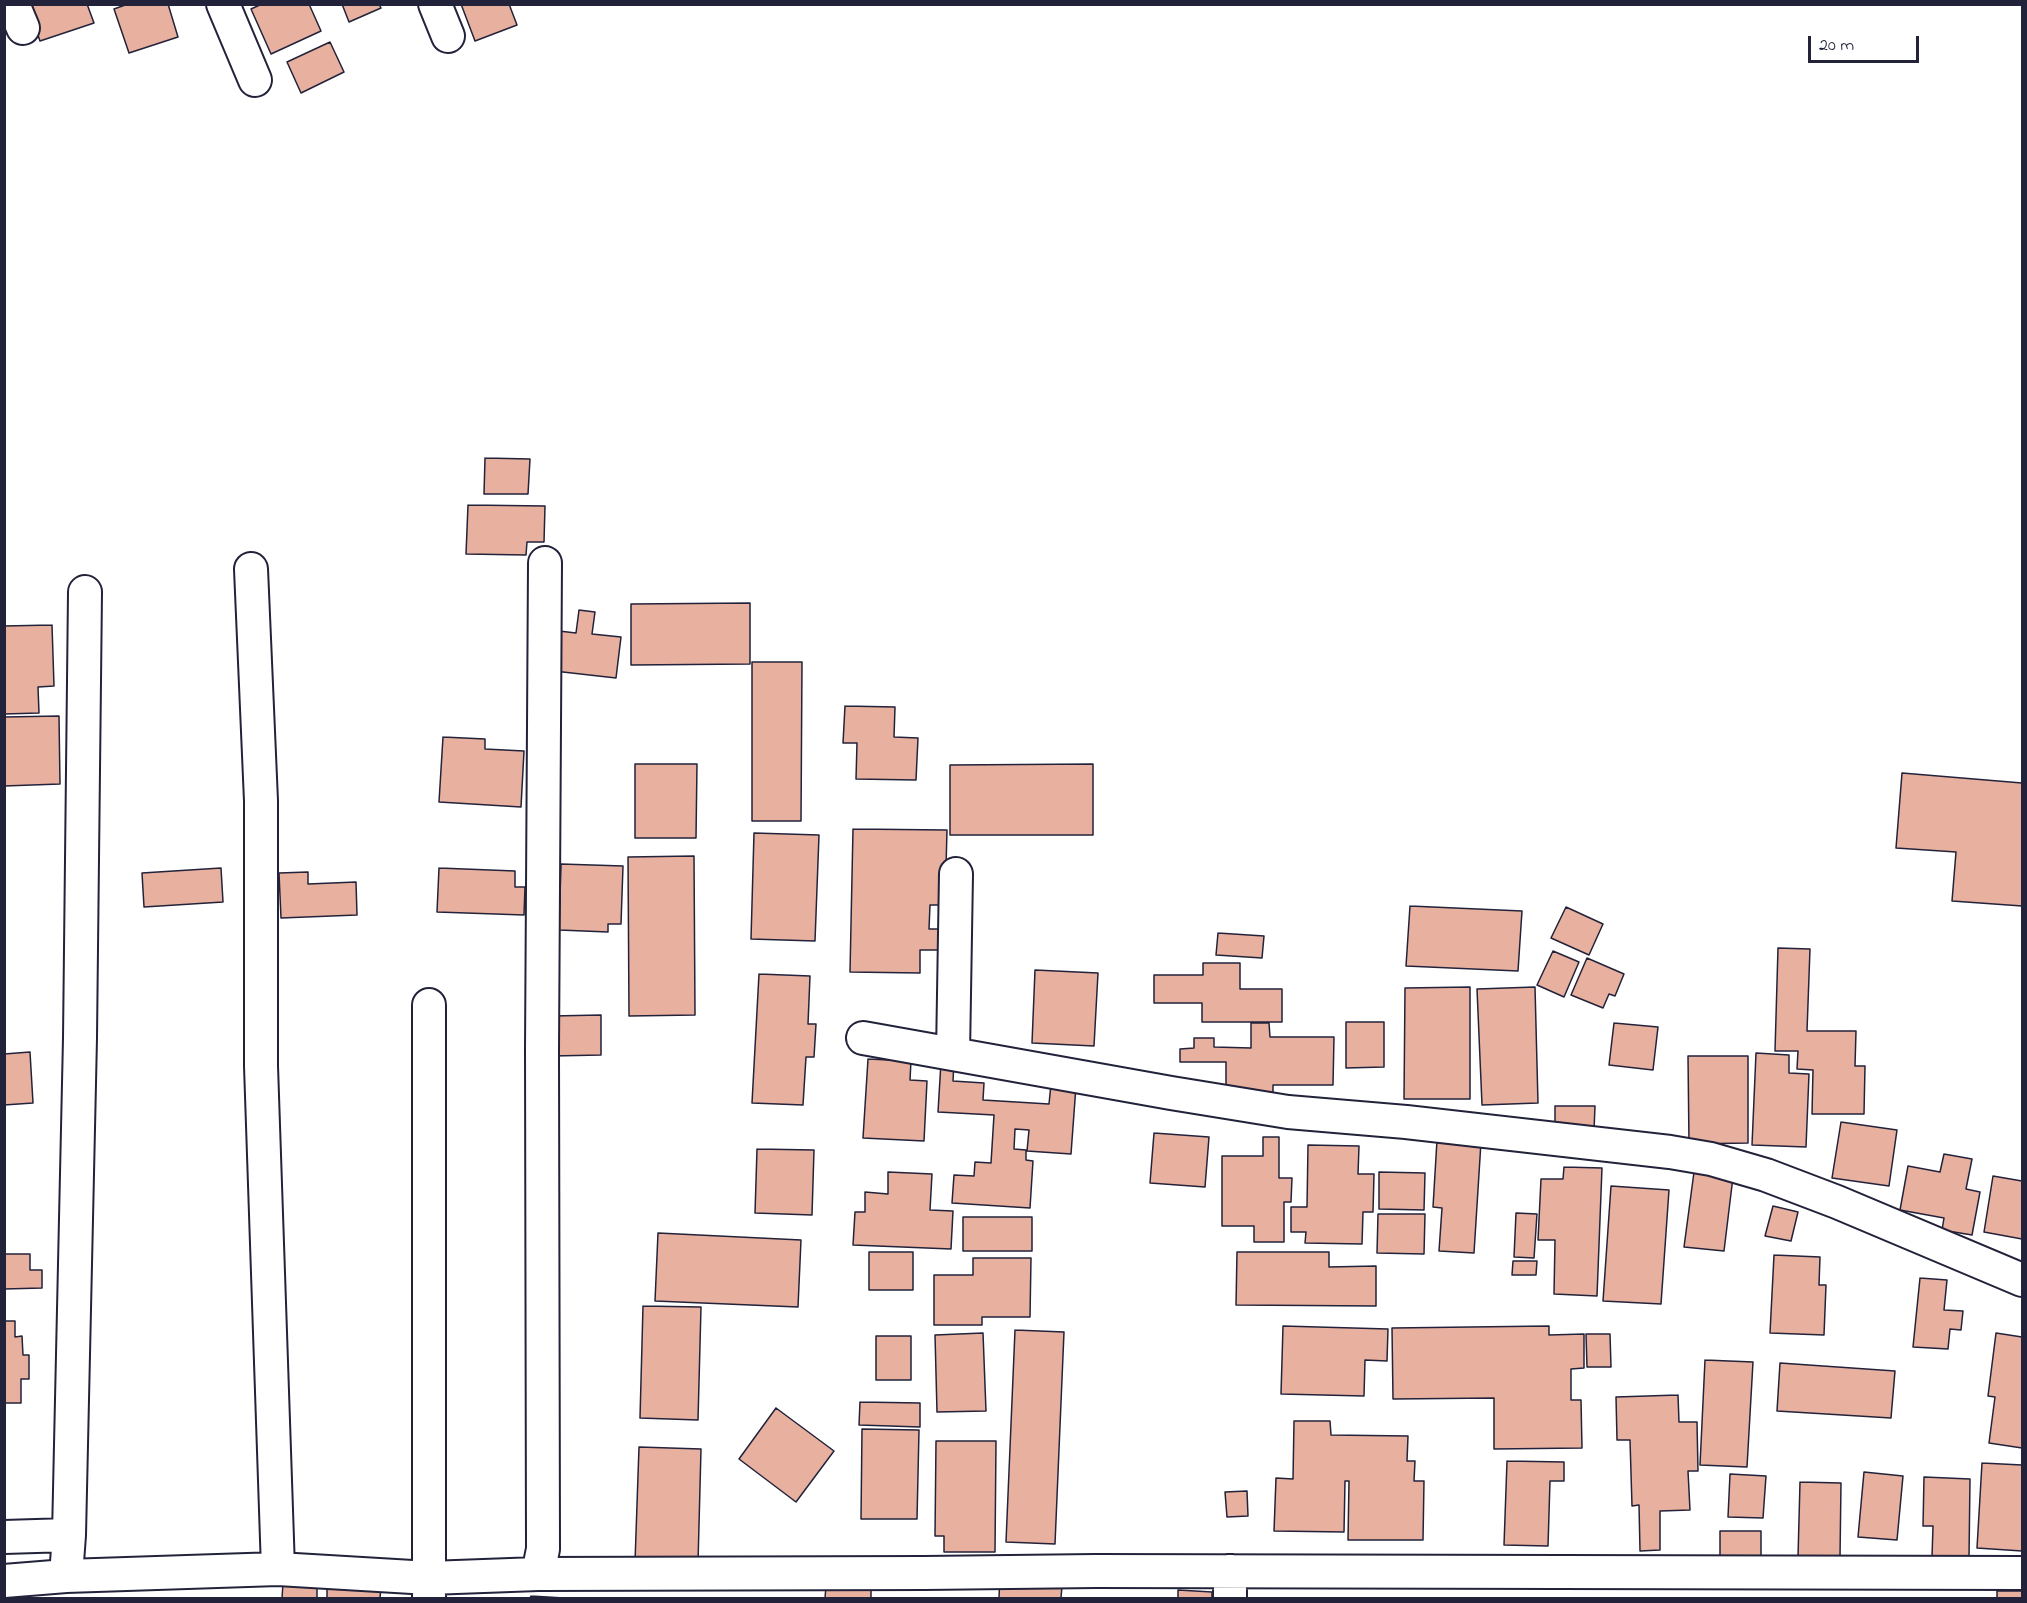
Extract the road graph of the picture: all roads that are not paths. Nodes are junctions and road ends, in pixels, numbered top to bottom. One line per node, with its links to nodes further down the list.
1 (223, 4): 4 (street)
2 (435, 4): 3 (street)
3 (448, 36)
4 (255, 80)
5 (545, 563): 17 (street)
6 (251, 569): 15 (street)
7 (85, 592): 13 (street)
8 (956, 874): 11 (street)
9 (429, 1005): 21 (street)
10 (863, 1038): 11 (street)
11 (953, 1054): 12 (street)
12 (2022, 1280)
13 (69, 1535): 14 (street); 18 (street)
14 (4, 1537)
15 (278, 1569): 18 (street); 21 (street)
16 (2022, 1573): 20 (street)
17 (538, 1574): 20 (street); 21 (street)
18 (66, 1576): 19 (street)
19 (4, 1581)
20 (1230, 1585)
21 (429, 1588)

